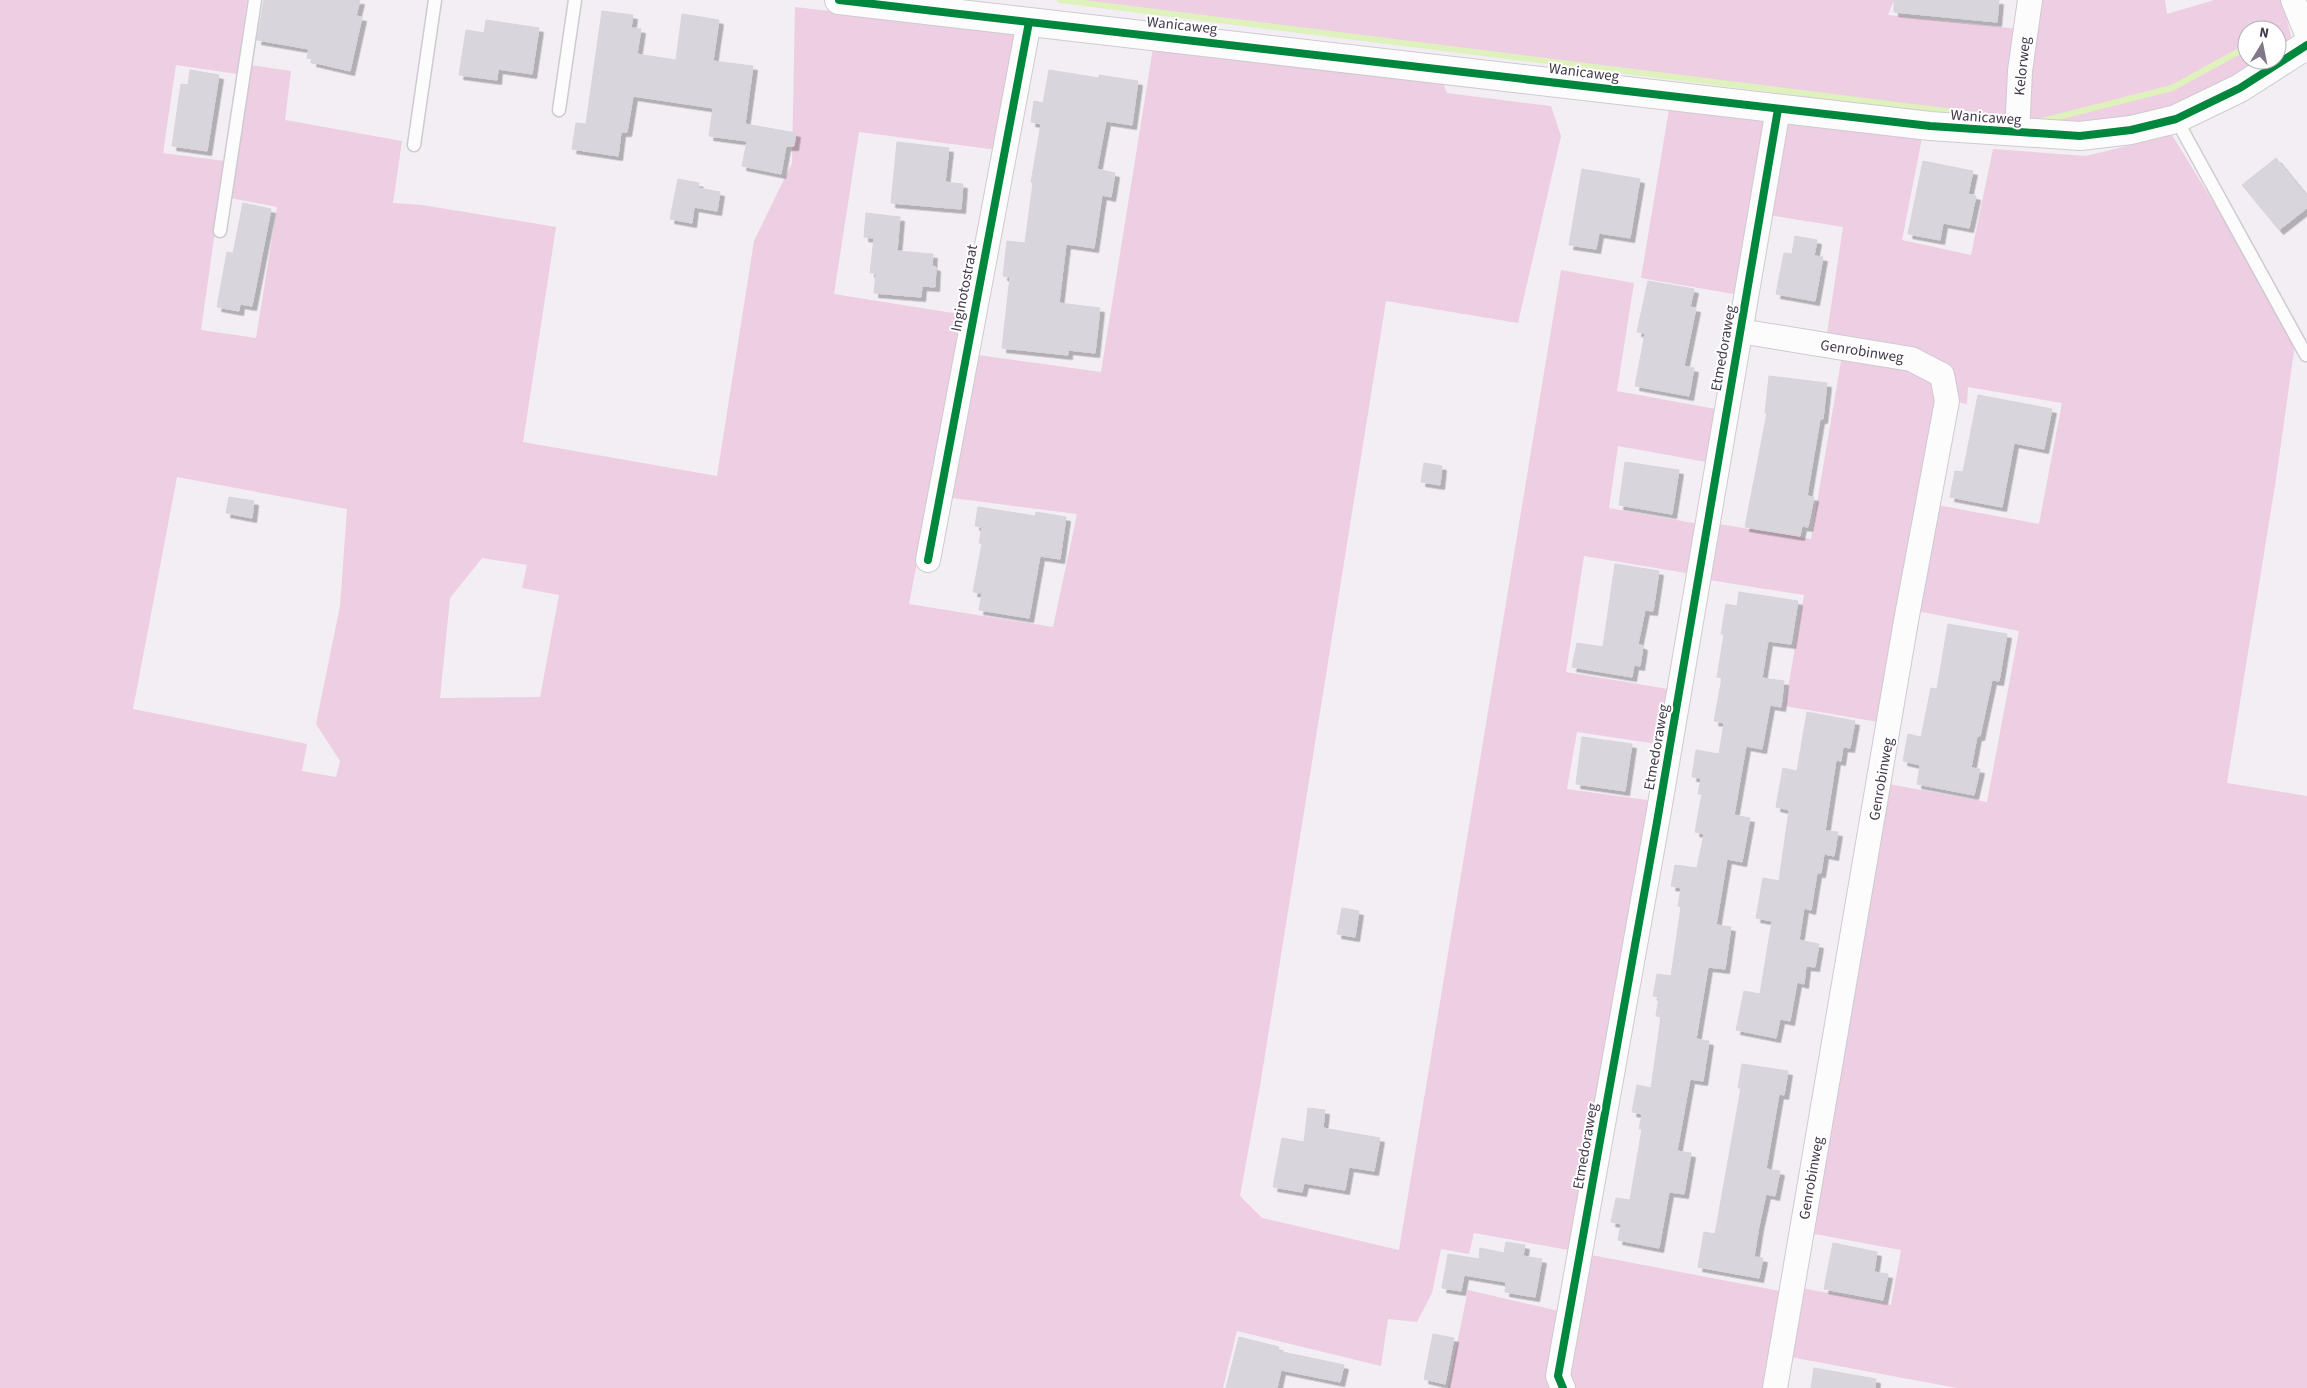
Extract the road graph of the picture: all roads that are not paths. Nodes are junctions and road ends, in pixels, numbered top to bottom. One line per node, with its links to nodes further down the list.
1 (255, 0): 15 (lane)
2 (435, 0): 14 (lane)
3 (576, 0): 11 (lane)
4 (839, 0): 7 (street, Wanicaweg)
5 (2030, 0): 13 (street, Kelorweg)
6 (2293, 0): 8 (street)
7 (1029, 22): 10 (street, Wanicaweg); 18 (street, Inginotostraat)
8 (2307, 34)
9 (2307, 44): 12 (street, Wanicaweg)
10 (1778, 109): 13 (street, Wanicaweg); 16 (street, Etmedoraweg)
11 (560, 110)
12 (2176, 119): 13 (street, Wanicaweg); 17 (lane)
13 (2017, 133)
14 (414, 145)
15 (220, 231)
16 (1740, 331): 19 (street, Etmedoraweg); 20 (street, Genrobinweg)
17 (2306, 355)
18 (928, 560)
19 (1563, 1388)
20 (1775, 1388)

